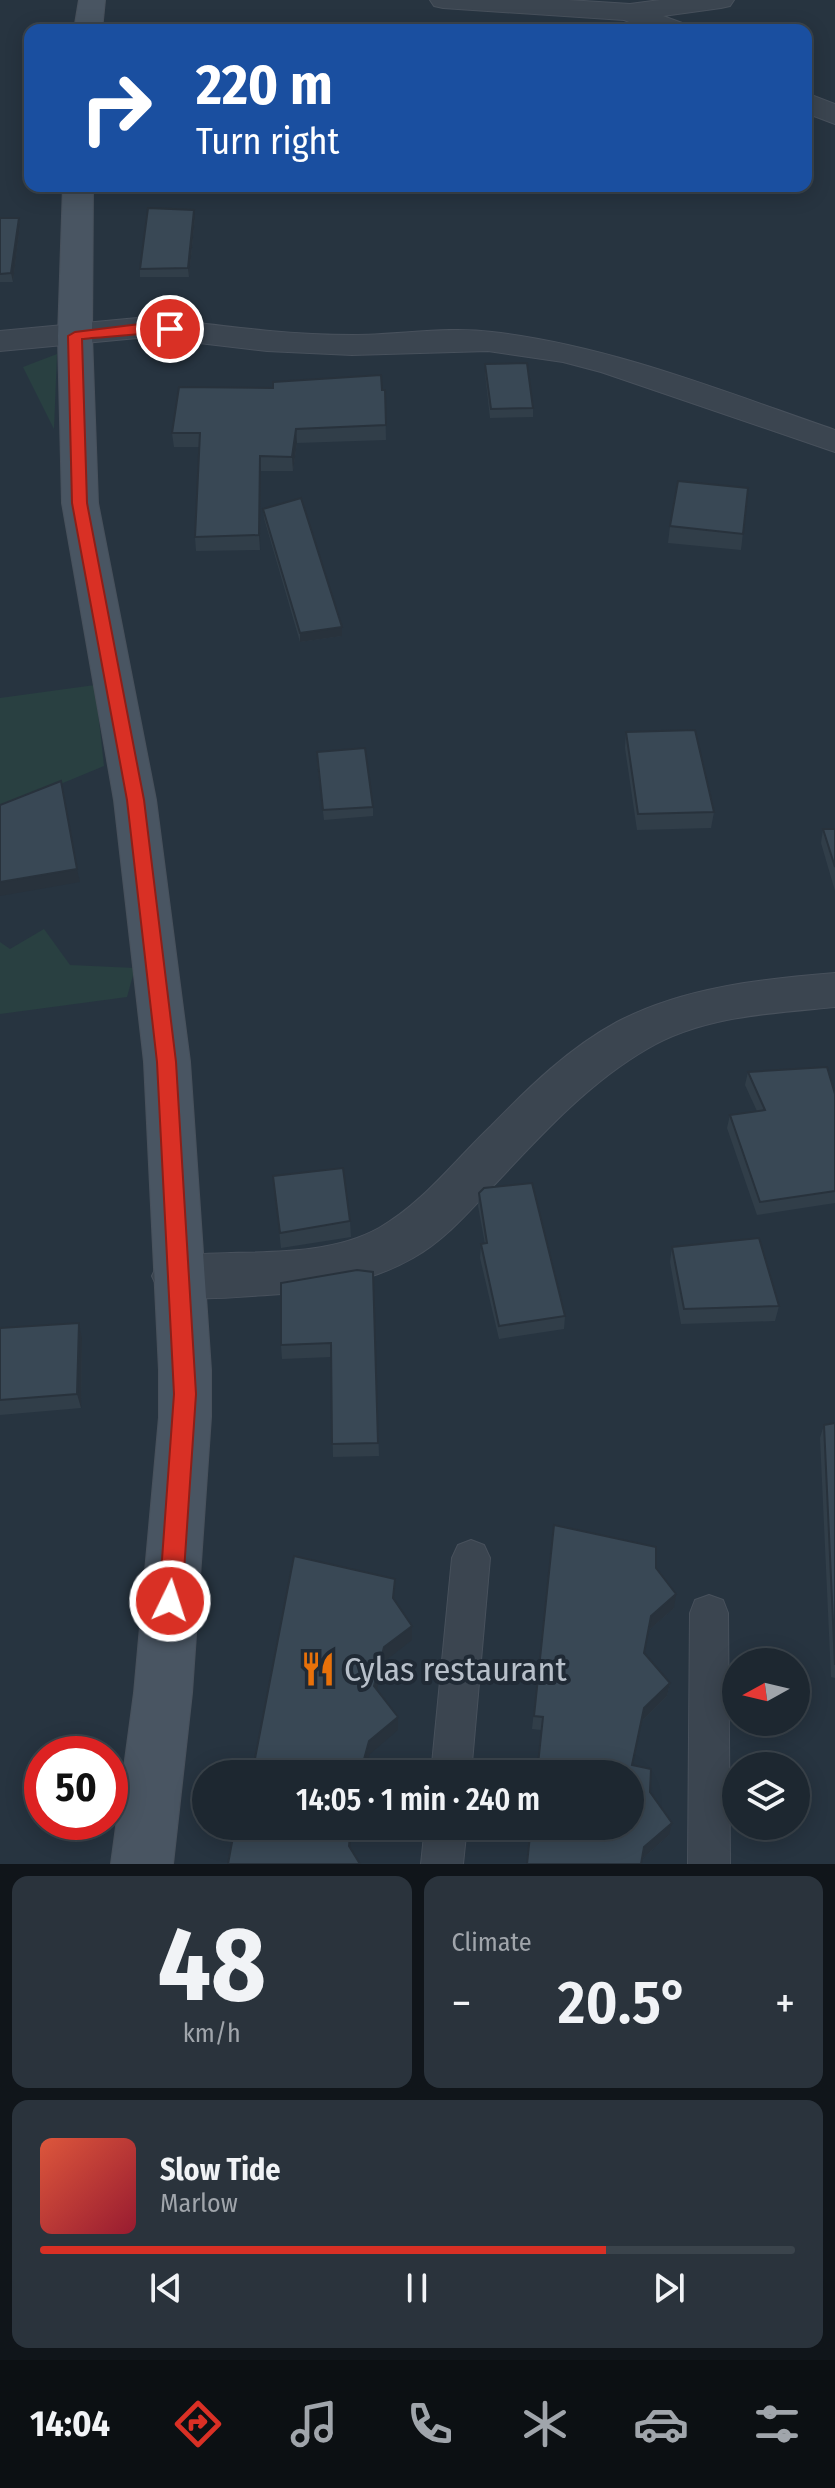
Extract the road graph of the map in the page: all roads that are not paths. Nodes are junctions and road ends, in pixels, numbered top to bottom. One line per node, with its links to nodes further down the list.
1 (92, 0): 5 (main road)
2 (443, 0): 4 (street)
3 (721, 0): 4 (street)
4 (628, 12): 6 (street)
5 (89, 24)
6 (659, 24)
7 (812, 105): 8 (street)
8 (835, 115)
9 (78, 192): 10 (main road)
10 (75, 336): 11 (street); 12 (street); 14 (main road)
11 (0, 341)
12 (835, 442)
13 (835, 990): 14 (street)
14 (177, 1276): 19 (main road)
15 (471, 1558): 17 (lane)
16 (709, 1613): 21 (lane)
17 (452, 1760)
18 (445, 1840): 20 (lane)
19 (142, 1864)
20 (442, 1864)
21 (709, 1864)

